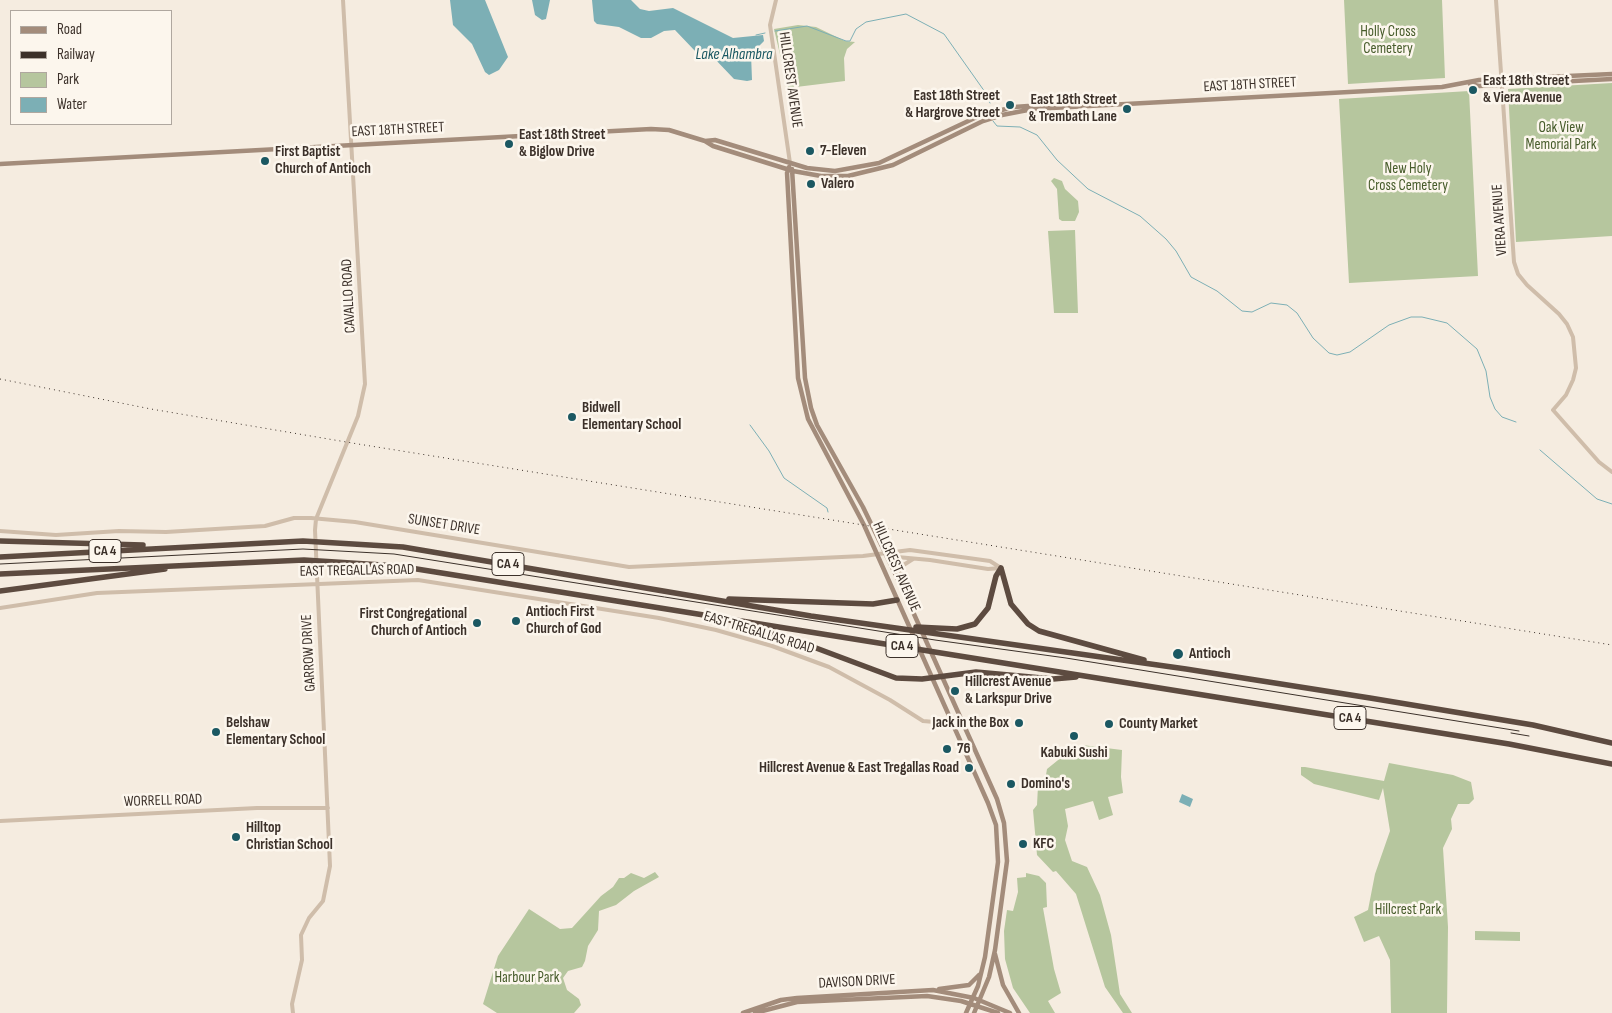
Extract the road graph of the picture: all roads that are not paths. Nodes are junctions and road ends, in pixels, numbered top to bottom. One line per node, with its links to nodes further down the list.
1 (343, 0): 11 (street, CAVALLO ROAD)
2 (776, 0): 12 (street, HILLCREST AVENUE)
3 (1496, 0): 5 (street, VIERA AVENUE)
4 (1612, 74): 5 (main road, EAST 18TH STREET)
5 (1500, 79): 7 (main road, EAST 18TH STREET); 8 (street, VIERA AVENUE)
6 (1612, 79): 8 (main road, EAST 18TH STREET)
7 (1468, 84): 8 (main road, EAST 18TH STREET); 9 (main road, EAST 18TH STREET)
8 (1500, 85): 15 (street, VIERA AVENUE)
9 (1034, 109): 12 (main road, EAST 18TH STREET); 14 (main road, EAST 18TH STREET)
10 (705, 140): 11 (main road, EAST 18TH STREET); 12 (main road, EAST 18TH STREET); 14 (main road, EAST 18TH STREET)
11 (352, 145): 13 (main road, EAST 18TH STREET); 16 (street, CAVALLO ROAD)
12 (790, 163): 14 (main road, HILLCREST AVENUE)
13 (0, 164)
14 (791, 170): 20 (main road, HILLCREST AVENUE); 21 (main road, HILLCREST AVENUE)
15 (1612, 472)
16 (316, 520): 17 (street, SUNSET DRIVE); 20 (street, SUNSET DRIVE); 27 (street, CAVALLO ROAD)
17 (0, 531)
18 (0, 540): 19 (highway)
19 (210, 544): 22 (highway, CA 4); 30 (highway, CA 4)
20 (877, 554): 21 (street, SUNSET DRIVE); 31 (main road, HILLCREST AVENUE)
21 (884, 554): 23 (street); 25 (street); 28 (main road, HILLCREST AVENUE)
22 (0, 557)
23 (915, 559): 25 (street); 28 (street)
24 (209, 564): 26 (highway, CA 4); 29 (highway); 33 (highway, CA 4)
25 (1000, 568): 34 (highway); 35 (highway)
26 (0, 574)
27 (316, 582): 32 (street, EAST TREGALLAS ROAD); 40 (street, EAST TREGALLAS ROAD); 43 (street, GARROW DRIVE)
28 (900, 587): 37 (main road, HILLCREST AVENUE)
29 (0, 591)
30 (691, 596): 31 (highway); 34 (highway, CA 4)
31 (897, 600): 38 (main road, HILLCREST AVENUE)
32 (0, 608)
33 (717, 616): 36 (highway, CA 4); 38 (highway)
34 (869, 624): 35 (highway, CA 4)
35 (1165, 666): 41 (highway, CA 4)
36 (1086, 676): 37 (highway); 42 (highway, CA 4)
37 (942, 677): 38 (highway); 39 (main road, HILLCREST AVENUE)
38 (932, 678): 40 (main road, HILLCREST AVENUE)
39 (960, 717): 40 (street, EAST TREGALLAS ROAD); 45 (main road, HILLCREST AVENUE)
40 (951, 720): 46 (main road, HILLCREST AVENUE)
41 (1612, 744)
42 (1612, 764)
43 (328, 808): 44 (street, WORRELL ROAD); 52 (street, GARROW DRIVE)
44 (0, 821)
45 (995, 950): 49 (main road, HILLCREST AVENUE); 59 (main road)
46 (982, 969): 47 (main road); 48 (main road, HILLCREST AVENUE)
47 (933, 990): 48 (main road, DAVISON DRIVE); 53 (main road, DAVISON DRIVE)
48 (974, 998): 49 (main road); 50 (main road, HILLCREST AVENUE)
49 (981, 1000): 51 (main road, HILLCREST AVENUE); 58 (main road)
50 (971, 1003): 51 (main road); 54 (main road, DAVISON DRIVE); 55 (main road, HILLCREST AVENUE)
51 (978, 1006): 56 (main road, HILLCREST AVENUE); 57 (main road)
52 (293, 1013)
53 (743, 1013)
54 (755, 1013)
55 (966, 1013)
56 (974, 1013)
57 (998, 1013)
58 (1010, 1013)
59 (1019, 1013)

